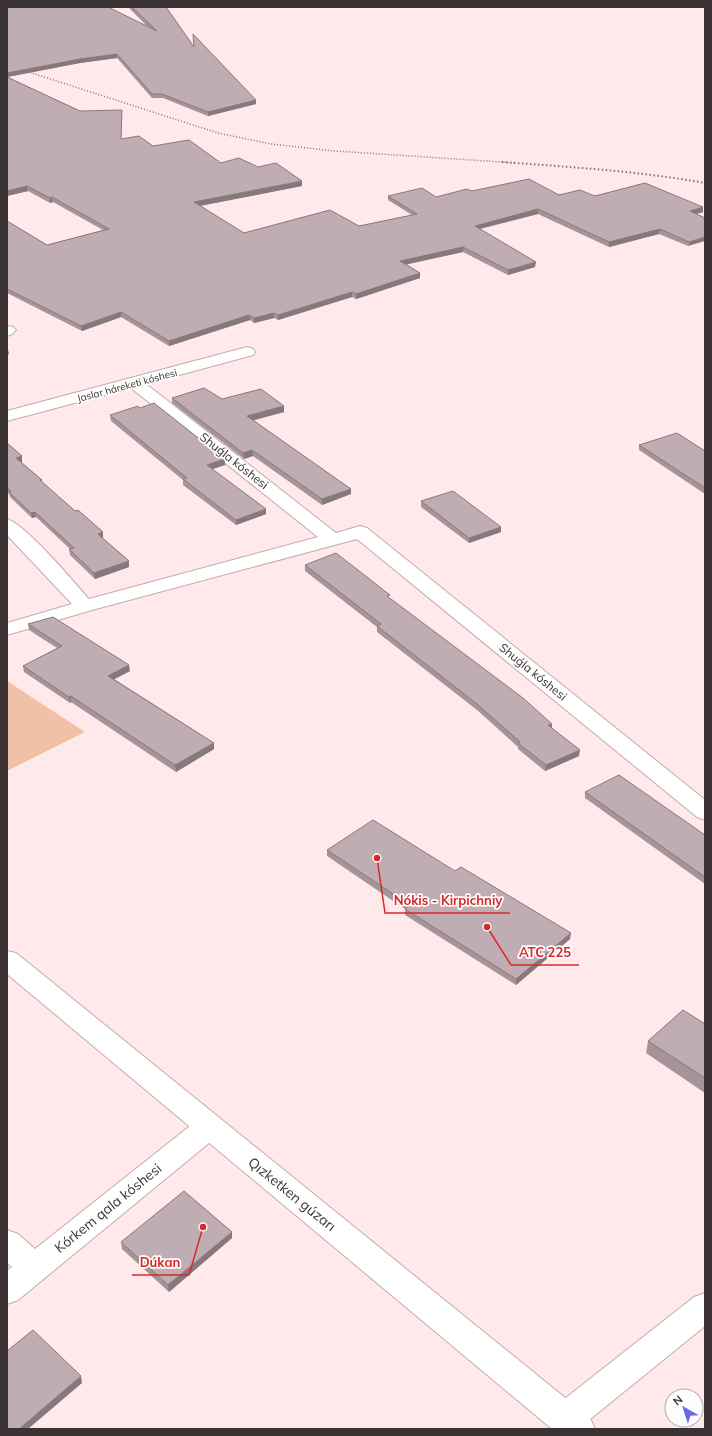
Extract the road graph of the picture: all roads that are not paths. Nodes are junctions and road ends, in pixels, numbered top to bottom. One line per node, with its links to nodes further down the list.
1 (247, 352): 2 (street, Jaslar háreketi kóshesi)
2 (135, 383): 3 (street, Jaslar háreketi kóshesi); 5 (street, Shuǵla kóshesi)
3 (7, 416)
4 (7, 525): 6 (street)
5 (333, 540): 6 (street); 8 (street, Shuǵla kóshesi)
6 (85, 606): 7 (street)
7 (7, 629)
8 (705, 812)
9 (7, 960): 10 (street, Qızketken gúzarı)
10 (210, 1126): 12 (street, Kórkem qala kóshesi); 15 (street, Qızketken gúzarı)
11 (7, 1243): 12 (street)
12 (34, 1268): 13 (street, Kórkem qala kóshesi)
13 (7, 1290)
14 (705, 1307): 15 (street)
15 (571, 1424)

